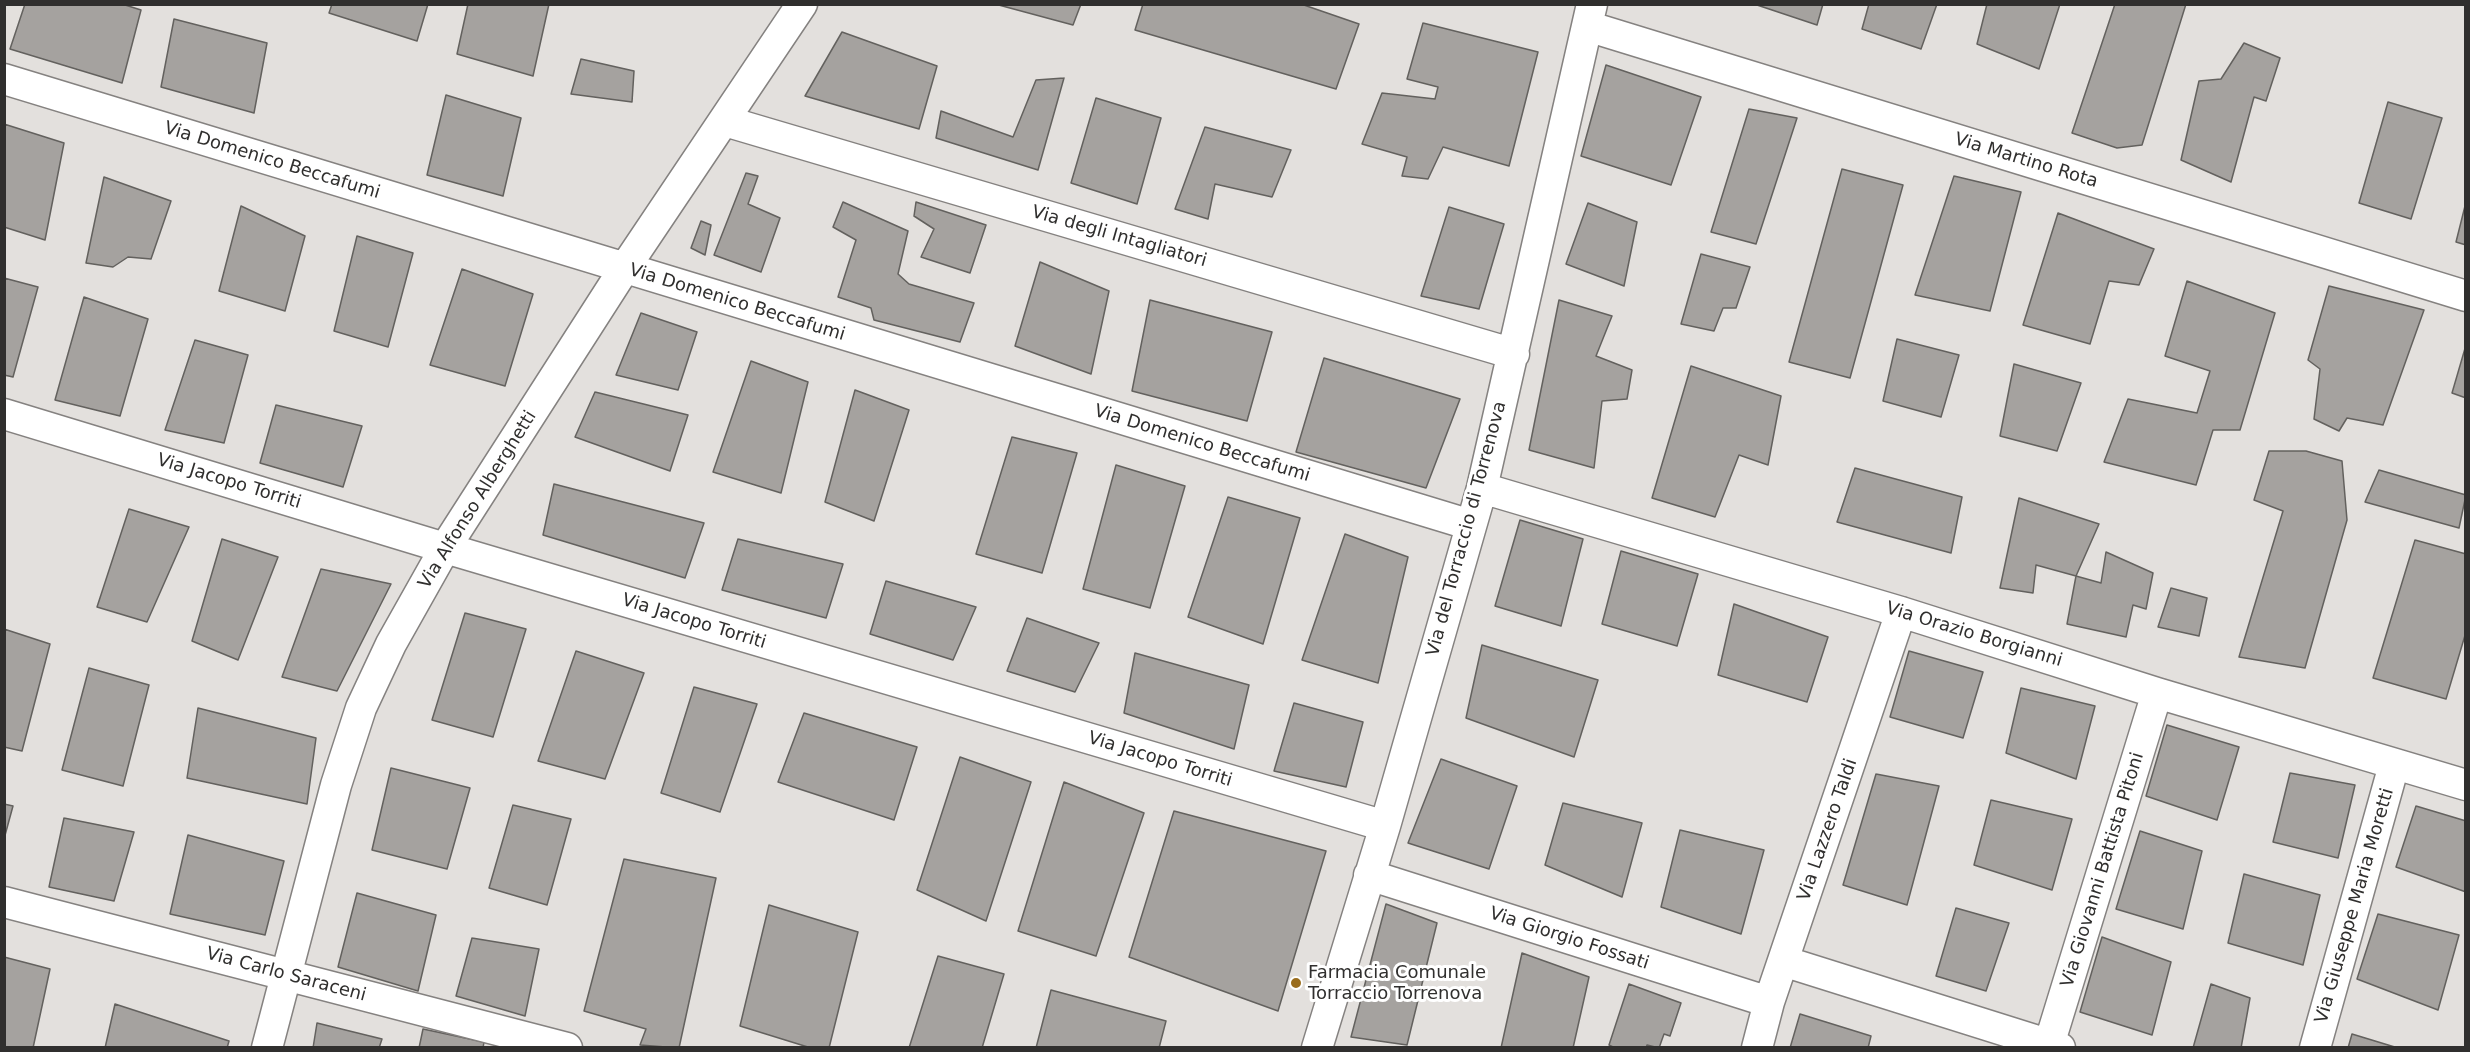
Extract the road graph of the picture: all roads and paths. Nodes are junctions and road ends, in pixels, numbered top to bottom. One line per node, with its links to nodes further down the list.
1 (795, 6): 4 (street, Via Alfonso Alberghetti)
2 (1590, 15): 6 (street, Via Martino Rota); 7 (street, Via del Torraccio di Torrenova)
3 (4, 79): 5 (street, Via Domenico Beccafumi)
4 (725, 121): 5 (street, Via Alfonso Alberghetti); 7 (street, Via degli Intagliatori)
5 (624, 269): 10 (street, Via Domenico Beccafumi); 11 (street, Via Alfonso Alberghetti)
6 (2466, 296)
7 (1514, 354): 9 (street, Via del Torraccio di Torrenova)
8 (4, 414): 11 (street, Via Jacopo Torriti)
9 (1482, 488): 10 (street, Via del Torraccio di Torrenova); 12 (street, Via Orazio Borgianni)
10 (1471, 525): 16 (street, Via del Torraccio di Torrenova)
11 (445, 548): 16 (street, Via Jacopo Torriti); 20 (street, Via Alfonso Alberghetti)
12 (1901, 612): 13 (street, Via Orazio Borgianni); 19 (street, Via Lazzero Taldi)
13 (2157, 693): 14 (street, Via Orazio Borgianni); 22 (street, Via Giovanni Battista Pitoni)
14 (2394, 765): 15 (street, Via Orazio Borgianni); 27 (street, Via Giuseppe Maria Moretti)
15 (2466, 785)
16 (1385, 826): 17 (street, Via del Torraccio di Torrenova)
17 (1369, 875): 21 (street, Via Giorgio Fossati); 25 (street, Via del Torraccio di Torrenova)
18 (4, 902): 20 (street, Via Carlo Saraceni)
19 (1783, 961): 21 (street, Via Lazzero Taldi); 22 (street)
20 (286, 975): 23 (street, Via Alfonso Alberghetti); 24 (street, Via Carlo Saraceni)
21 (1769, 1002): 26 (street, Via Lazzero Taldi)
22 (2052, 1046)
23 (267, 1047)
24 (567, 1047)
25 (1317, 1047)
26 (1757, 1047)
27 (2315, 1047)

